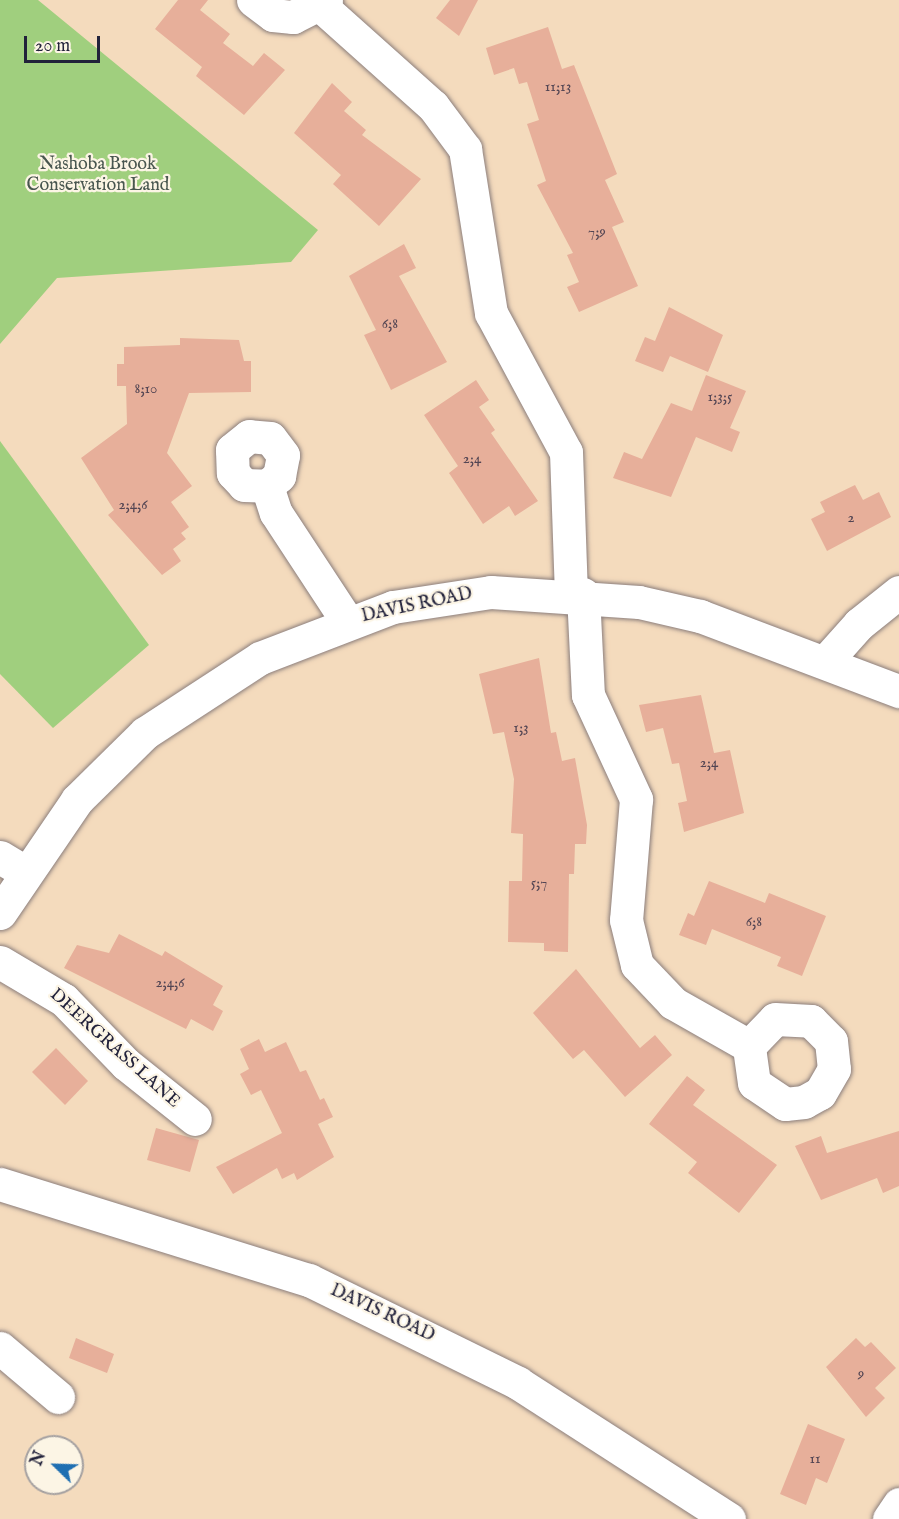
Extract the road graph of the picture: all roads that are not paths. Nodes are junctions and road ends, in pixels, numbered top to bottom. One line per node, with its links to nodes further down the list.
1 (254, 0): 2 (street)
2 (323, 3): 5 (street)
3 (267, 486): 6 (street)
4 (899, 592): 7 (street)
5 (577, 594): 6 (street, DAVIS ROAD); 7 (street, DAVIS ROAD); 12 (street)
6 (347, 621): 9 (street, DAVIS ROAD)
7 (825, 662): 8 (street, DAVIS ROAD)
8 (899, 691)
9 (12, 864): 10 (street, DAVIS ROAD)
10 (0, 913)
11 (0, 962): 13 (street, DEERGRASS LANE)
12 (750, 1046)
13 (195, 1119)
14 (0, 1184): 18 (street, DAVIS ROAD)
15 (0, 1348): 16 (street)
16 (58, 1397)
17 (899, 1504): 19 (street)
18 (729, 1519)
19 (890, 1519)

